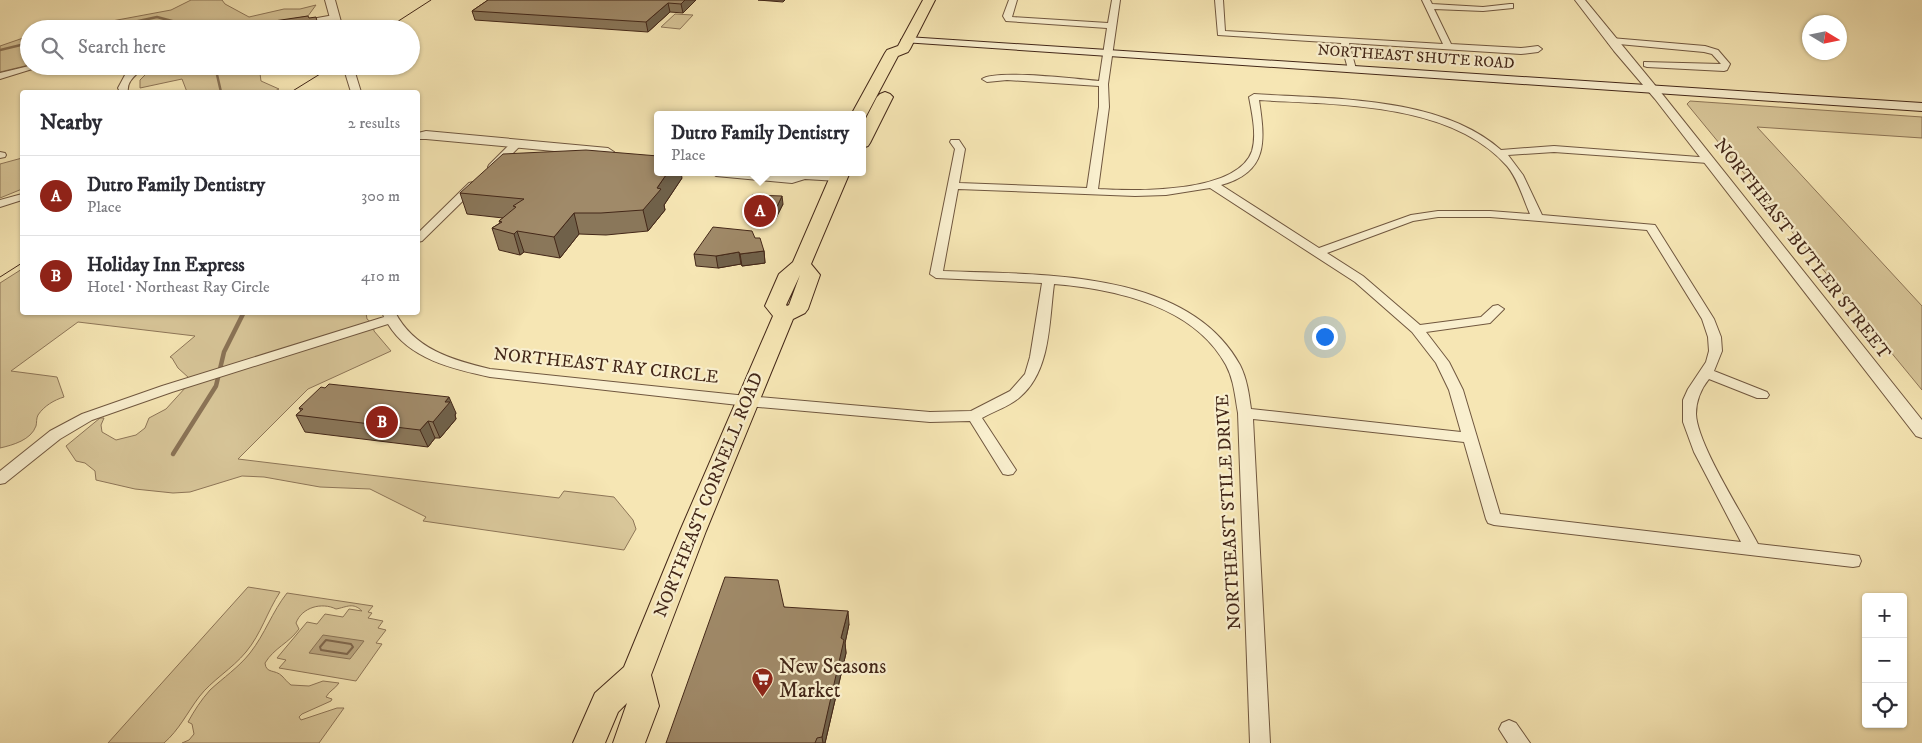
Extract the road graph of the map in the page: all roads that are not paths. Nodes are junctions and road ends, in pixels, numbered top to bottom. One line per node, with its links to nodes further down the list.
1 (330, 0): 9 (street)
2 (929, 0): 15 (highway)
3 (1013, 0): 12 (street)
4 (1116, 0): 12 (street)
5 (1219, 0): 13 (street)
6 (1580, 0): 14 (street, NORTHEAST BUTLER STREET)
7 (1427, 3): 8 (street); 16 (street)
8 (1510, 6)
9 (334, 17): 10 (street); 11 (street)
10 (316, 20)
11 (335, 20)
12 (1112, 26): 18 (street)
13 (1344, 40): 16 (street); 20 (street)
14 (1611, 41): 19 (street); 27 (street, NORTHEAST BUTLER STREET)
15 (905, 44): 18 (main road, NORTHEAST SHUTE ROAD); 31 (highway); 32 (highway)
16 (1448, 46): 17 (street)
17 (1538, 49)
18 (1107, 53): 20 (main road, NORTHEAST SHUTE ROAD); 26 (street)
19 (1647, 64)
20 (1352, 69): 27 (main road, NORTHEAST SHUTE ROAD)
21 (20, 71): 24 (street)
22 (130, 75): 28 (street)
23 (351, 75): 29 (street)
24 (0, 76)
25 (987, 78): 26 (street)
26 (1104, 84): 45 (street)
27 (1652, 88): 30 (main road, NORTHEAST SHUTE ROAD); 39 (street, NORTHEAST BUTLER STREET)
28 (124, 90)
29 (355, 90)
30 (1922, 107)
31 (861, 111)
32 (866, 135)
33 (420, 136): 35 (street)
34 (955, 142): 44 (street)
35 (517, 143): 37 (street); 37 (street)
36 (420, 144): 37 (street)
37 (508, 152): 49 (street)
38 (1500, 153): 39 (street); 43 (street); 48 (street)
39 (1708, 160): 60 (street, NORTHEAST BUTLER STREET)
40 (759, 176): 41 (street)
41 (798, 176)
42 (839, 176): 57 (highway, NORTHEAST CORNELL ROAD)
43 (1213, 184): 45 (street); 50 (street)
44 (955, 186): 45 (street); 51 (street, NORTHEAST STILE DRIVE)
45 (1092, 192)
46 (20, 198): 47 (street)
47 (0, 204)
48 (1537, 217): 50 (street); 55 (street)
49 (420, 237)
50 (1318, 252): 54 (street)
51 (1048, 281): 58 (street, NORTHEAST STILE DRIVE); 59 (street, NORTHEAST RAY CIRCLE)
52 (1498, 309): 54 (street)
53 (389, 316): 57 (street, NORTHEAST RAY CIRCLE); 63 (street)
54 (1417, 329): 61 (street)
55 (1708, 372): 56 (street); 64 (street)
56 (1762, 395)
57 (747, 401): 59 (street, NORTHEAST RAY CIRCLE); 66 (highway, NORTHEAST CORNELL ROAD)
58 (1245, 413): 61 (street); 69 (street, NORTHEAST STILE DRIVE)
59 (974, 416): 62 (street)
60 (1922, 432)
61 (1471, 438): 64 (street)
62 (1008, 470)
63 (0, 479)
64 (1753, 549): 65 (street)
65 (1853, 561)
66 (636, 675): 67 (highway, NORTHEAST CORNELL ROAD); 68 (highway)
67 (589, 743)
68 (628, 743)
69 (1260, 743)

